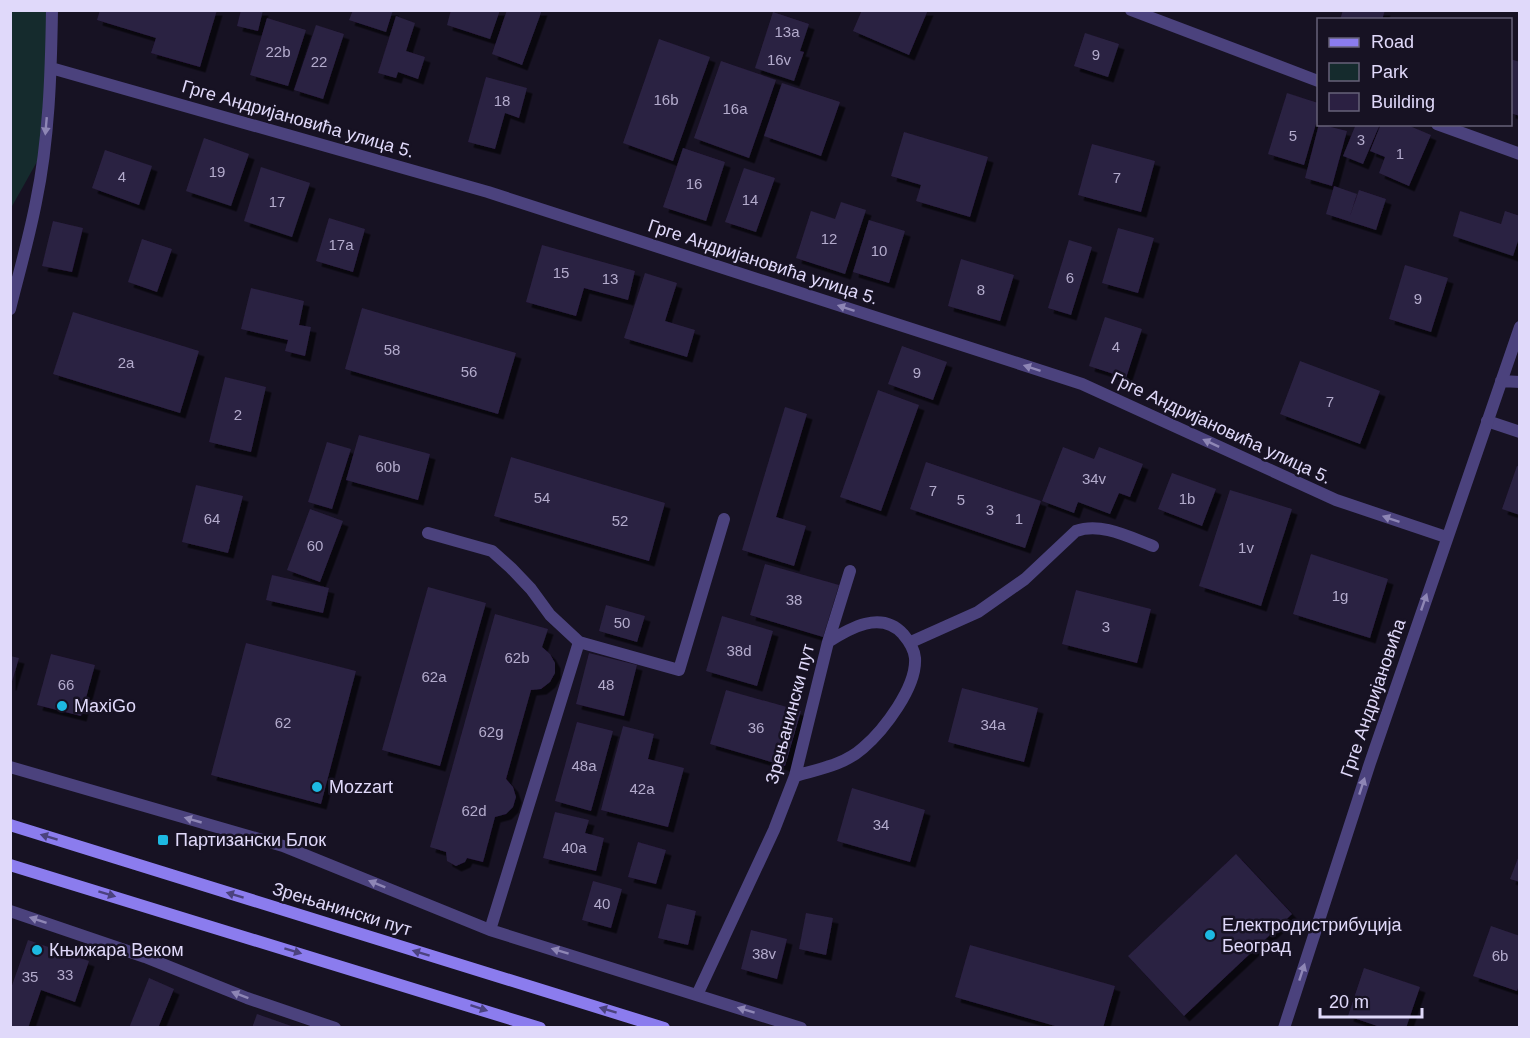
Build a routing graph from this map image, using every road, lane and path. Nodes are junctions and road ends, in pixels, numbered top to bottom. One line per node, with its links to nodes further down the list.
1 (52, 10): 3 (street)
2 (1131, 10): 4 (street)
3 (51, 68): 7 (street, one-way to 7); 15 (street, Грге Андријановића улица 5., one-way to 3)
4 (1317, 81)
5 (1443, 126): 6 (street)
6 (1520, 154)
7 (10, 309)
8 (1520, 327): 9 (street, Грге Андријановића)
9 (1501, 381): 10 (street); 11 (street, Грге Андријановића)
10 (1520, 382)
11 (1487, 422): 12 (street); 15 (street, Грге Андријановића)
12 (1520, 432)
13 (724, 519): 18 (street)
14 (428, 533): 18 (street)
15 (1446, 537): 32 (street, Грге Андријановића, one-way to 15)
16 (1153, 546): 20 (street)
17 (850, 571): 19 (street, Зрењанински пут)
18 (579, 642): 26 (street)
19 (828, 642): 20 (street); 22 (street, Зрењанински пут)
20 (911, 642): 22 (street)
21 (10, 767): 26 (street, one-way to 21)
22 (795, 776): 27 (street, Зрењанински пут)
23 (10, 825): 30 (main road, Зрењанински пут, one-way to 23)
24 (10, 865): 29 (main road, one-way to 29)
25 (10, 911): 28 (street, one-way to 25)
26 (490, 930): 27 (street, one-way to 26)
27 (697, 995): 31 (street, one-way to 27)
28 (335, 1028)
29 (540, 1028)
30 (664, 1028)
31 (801, 1028)
32 (1284, 1028)

